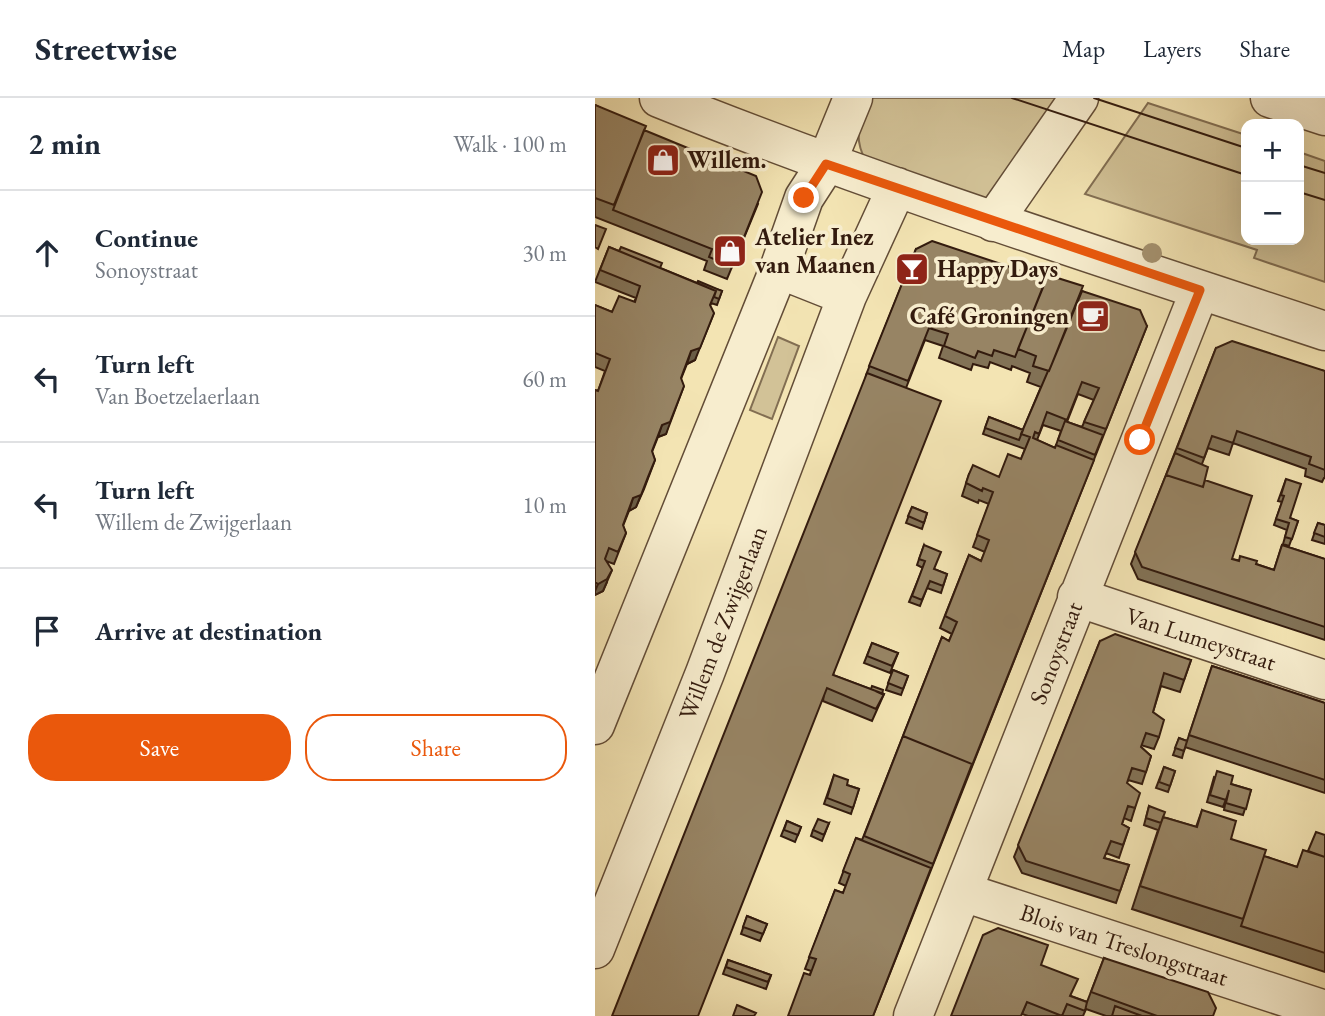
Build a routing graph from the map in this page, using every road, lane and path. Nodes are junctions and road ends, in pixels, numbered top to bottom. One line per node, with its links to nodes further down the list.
1 (659, 98): 6 (street)
2 (853, 98): 6 (street)
3 (1079, 98): 8 (street)
4 (1270, 98): 5 (street)
5 (1325, 116)
6 (826, 164): 7 (street); 9 (street)
7 (897, 187): 8 (street); 11 (street, Willem de Zwijgerlaan)
8 (993, 222): 10 (street)
9 (779, 269): 11 (street); 15 (street)
10 (1200, 290): 12 (street); 13 (street, Sonoystraat)
11 (848, 296): 17 (street, Willem de Zwijgerlaan)
12 (1325, 331)
13 (1077, 597): 14 (street, Van Lumeystraat); 16 (street, Sonoystraat)
14 (1325, 680)
15 (595, 725)
16 (963, 892): 18 (street, Blois van Treslongstraat); 20 (street, Sonoystraat)
17 (595, 949)
18 (1255, 1003): 19 (street, Blois van Treslongstraat)
19 (1325, 1010)
20 (913, 1016)

